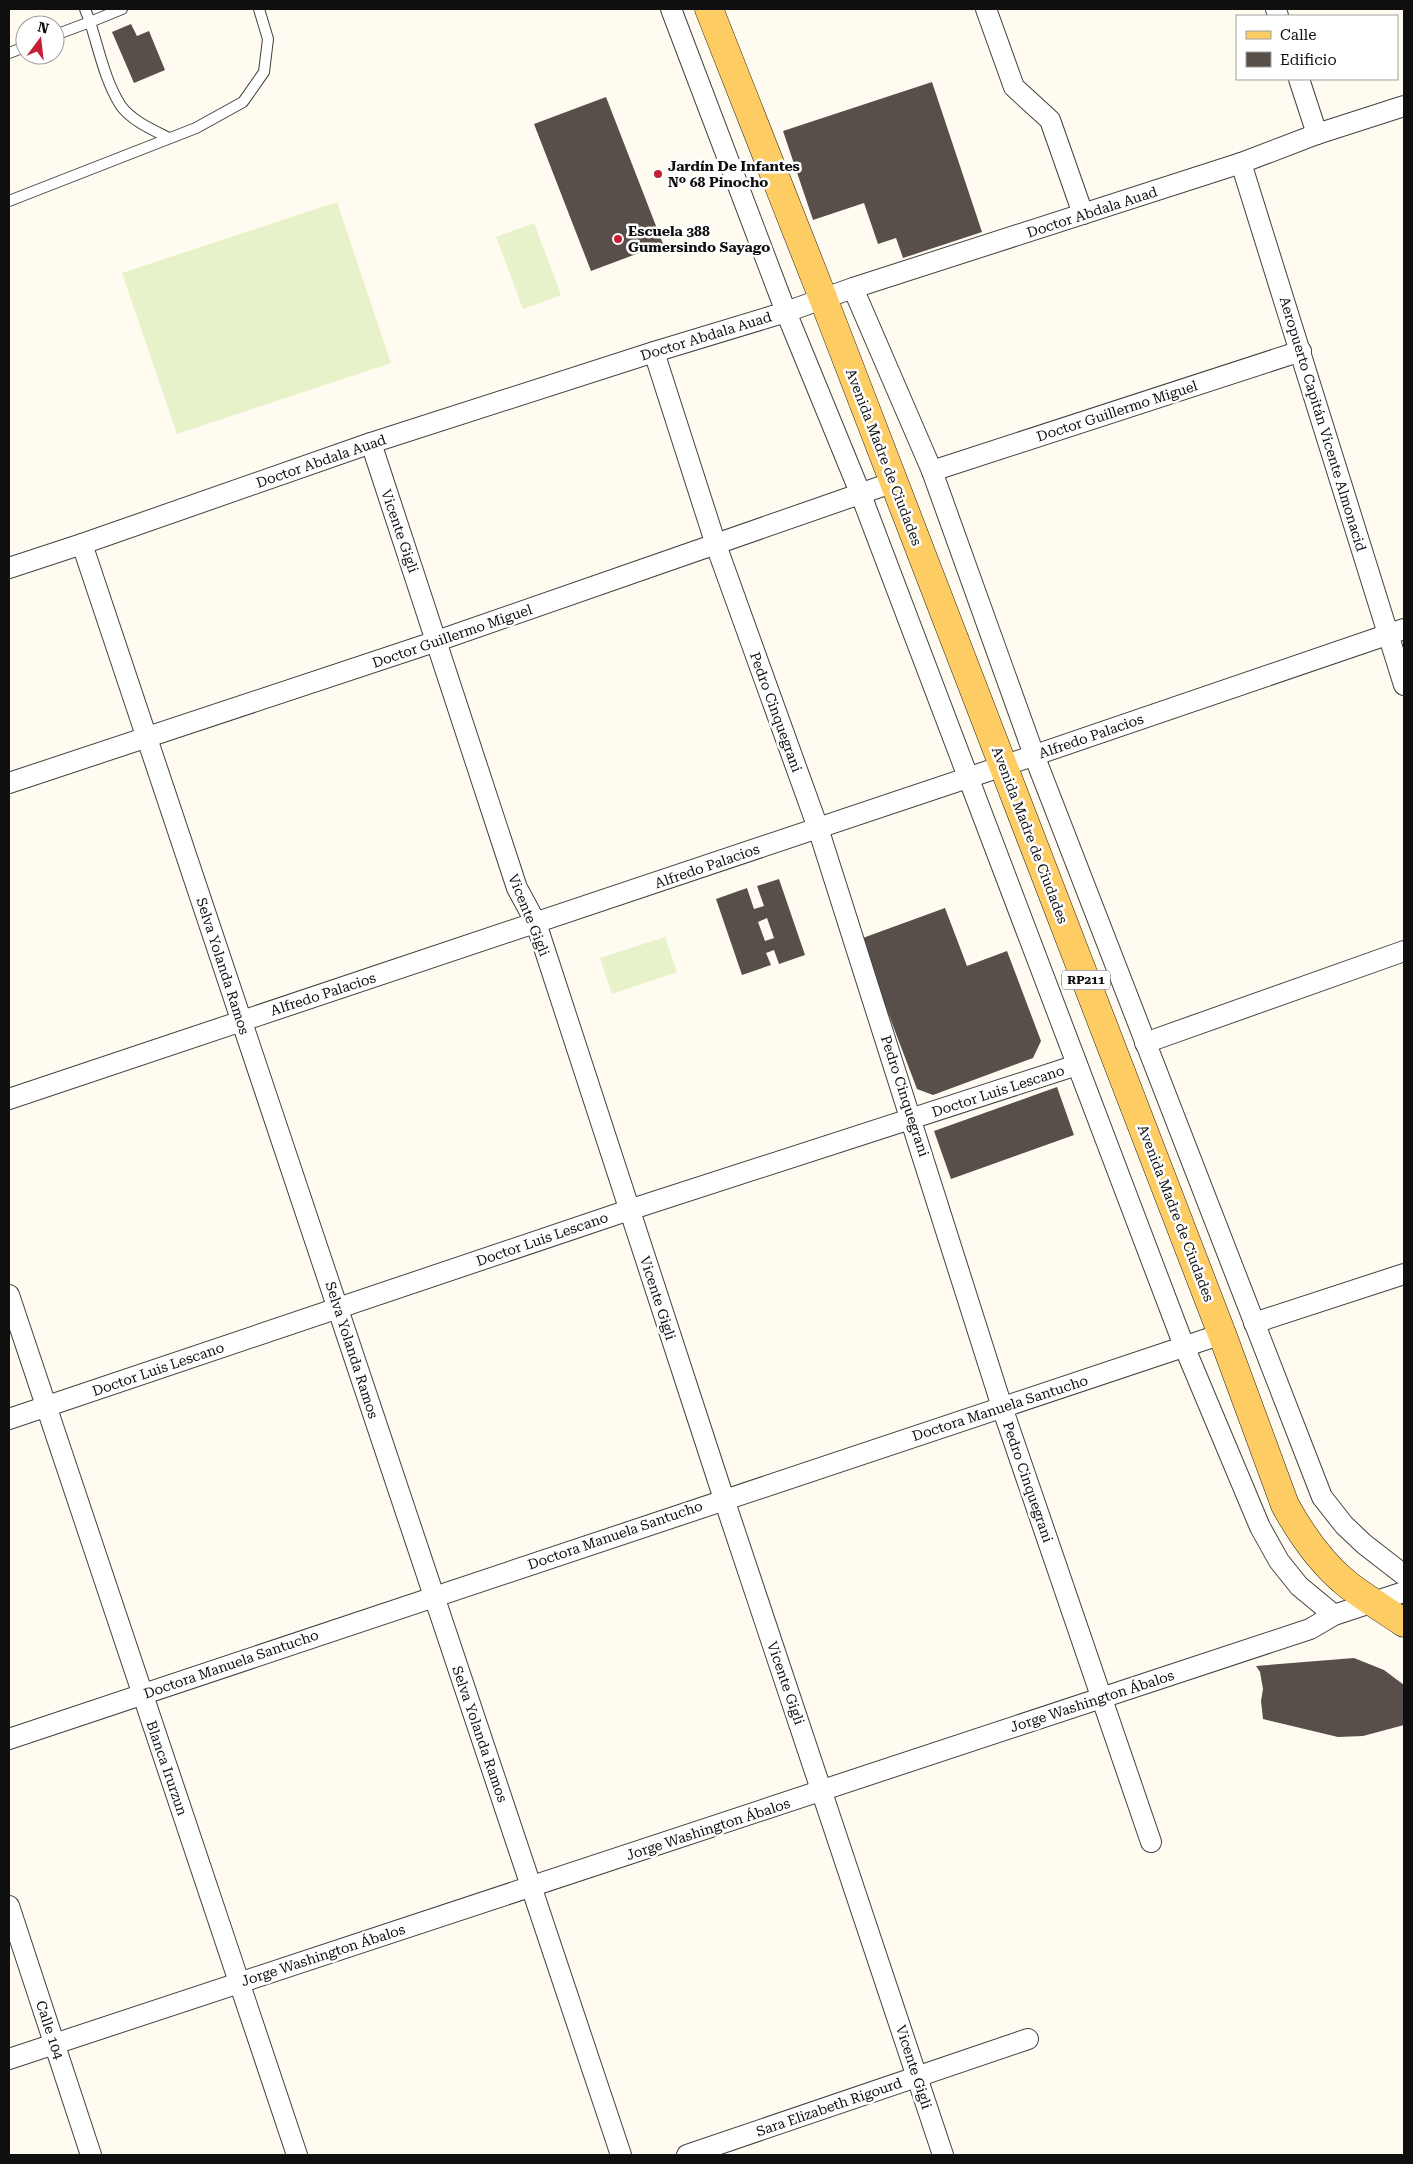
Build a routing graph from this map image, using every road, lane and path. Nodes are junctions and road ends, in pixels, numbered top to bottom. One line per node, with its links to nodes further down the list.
1 (85, 9): 7 (lane)
2 (122, 9): 7 (lane)
3 (259, 9): 12 (lane)
4 (671, 9): 18 (street)
5 (709, 9): 17 (main road, Avenida Madre de Ciudades / RP211)
6 (986, 9): 15 (street)
7 (90, 22): 8 (lane); 12 (lane)
8 (65, 32)
9 (1299, 80): 11 (street)
10 (1404, 106): 11 (street, Doctor Abdala Auad)
11 (1318, 134): 13 (street, Doctor Abdala Auad)
12 (169, 138): 14 (lane)
13 (1242, 163): 15 (street, Doctor Abdala Auad); 19 (street, Aeropuerto Capitán Vicente Almonacid)
14 (9, 201)
15 (1083, 214): 16 (street, Doctor Abdala Auad)
16 (853, 288): 17 (street, Doctor Abdala Auad); 22 (street)
17 (823, 298): 18 (street, Doctor Abdala Auad); 23 (main road, Avenida Madre de Ciudades / RP211)
18 (786, 312): 20 (street, Doctor Abdala Auad); 24 (street)
19 (1301, 351): 22 (street, Doctor Guillermo Miguel); 28 (street, Aeropuerto Capitán Vicente Almonacid)
20 (654, 352): 21 (street, Doctor Abdala Auad); 26 (street, Pedro Cinquegrani)
21 (371, 443): 25 (street, Doctor Abdala Auad); 29 (street, Vicente Gigli)
22 (932, 471): 32 (street)
23 (894, 482): 24 (street, Doctor Guillermo Miguel); 33 (main road, Avenida Madre de Ciudades / RP211)
24 (861, 495): 26 (street, Doctor Guillermo Miguel); 34 (street)
25 (82, 544): 27 (street, Doctor Abdala Auad); 31 (street, Selva Yolanda Ramos)
26 (716, 545): 29 (street, Doctor Guillermo Miguel); 36 (street, Pedro Cinquegrani)
27 (9, 568)
28 (1396, 632): 30 (street, Aeropuerto Capitán Vicente Almonacid); 32 (street, Alfredo Palacios)
29 (437, 641): 31 (street, Doctor Guillermo Miguel); 37 (street, Vicente Gigli)
30 (1404, 685)
31 (147, 737): 35 (street, Doctor Guillermo Miguel); 39 (street, Selva Yolanda Ramos)
32 (1034, 755): 33 (street, Alfredo Palacios); 40 (street)
33 (1003, 766): 34 (street, Alfredo Palacios); 49 (main road, Avenida Madre de Ciudades / RP211)
34 (969, 778): 36 (street, Alfredo Palacios); 41 (street)
35 (9, 783)
36 (818, 828): 37 (street, Alfredo Palacios); 43 (street, Pedro Cinquegrani)
37 (536, 923): 39 (street, Alfredo Palacios); 44 (street, Vicente Gigli)
38 (1404, 951): 40 (street)
39 (242, 1021): 42 (street, Alfredo Palacios); 47 (street, Selva Yolanda Ramos)
40 (1145, 1043): 48 (street)
41 (1077, 1065): 43 (street, Doctor Luis Lescano); 50 (street)
42 (9, 1099)
43 (912, 1119): 44 (street, Doctor Luis Lescano); 52 (street, Pedro Cinquegrani)
44 (629, 1210): 47 (street, Doctor Luis Lescano); 54 (street, Vicente Gigli)
45 (1404, 1274): 48 (street)
46 (9, 1295): 51 (street, Blanca Irurzun)
47 (338, 1308): 51 (street, Doctor Luis Lescano); 57 (street, Selva Yolanda Ramos)
48 (1254, 1323): 55 (street)
49 (1222, 1334): 50 (street, Doctora Manuela Santucho); 58 (main road, Avenida Madre de Ciudades / RP211)
50 (1184, 1346): 52 (street, Doctora Manuela Santucho); 59 (street)
51 (46, 1407): 53 (street, Doctor Luis Lescano); 61 (street, Blanca Irurzun)
52 (1002, 1407): 54 (street, Doctora Manuela Santucho); 62 (street, Pedro Cinquegrani)
53 (9, 1420)
54 (724, 1499): 57 (street, Doctora Manuela Santucho); 64 (street, Vicente Gigli)
55 (1404, 1575)
56 (1404, 1592): 58 (street, Jorge Washington Ábalos)
57 (434, 1596): 61 (street, Doctora Manuela Santucho); 66 (street, Selva Yolanda Ramos)
58 (1375, 1603): 59 (street, Jorge Washington Ábalos); 60 (main road, Avenida Madre de Ciudades / RP211)
59 (1334, 1615): 62 (street, Jorge Washington Ábalos)
60 (1404, 1623)
61 (142, 1694): 63 (street, Doctora Manuela Santucho); 68 (street, Blanca Irurzun)
62 (1102, 1698): 64 (street, Jorge Washington Ábalos); 65 (street, Pedro Cinquegrani)
63 (9, 1739)
64 (823, 1791): 66 (street, Jorge Washington Ábalos); 72 (street, Vicente Gigli)
65 (1151, 1842)
66 (531, 1886): 68 (street, Jorge Washington Ábalos); 75 (street, Selva Yolanda Ramos)
67 (9, 1906): 70 (street, Calle 104)
68 (239, 1983): 70 (street, Jorge Washington Ábalos); 74 (street, Blanca Irurzun)
69 (1028, 2038): 72 (street, Sara Elizabeth Rigourd)
70 (54, 2044): 71 (street, Jorge Washington Ábalos); 73 (street, Calle 104)
71 (9, 2059)
72 (917, 2076): 76 (street, Sara Elizabeth Rigourd); 77 (street, Vicente Gigli)
73 (91, 2155)
74 (297, 2155)
75 (621, 2155)
76 (687, 2155)
77 (943, 2155)

